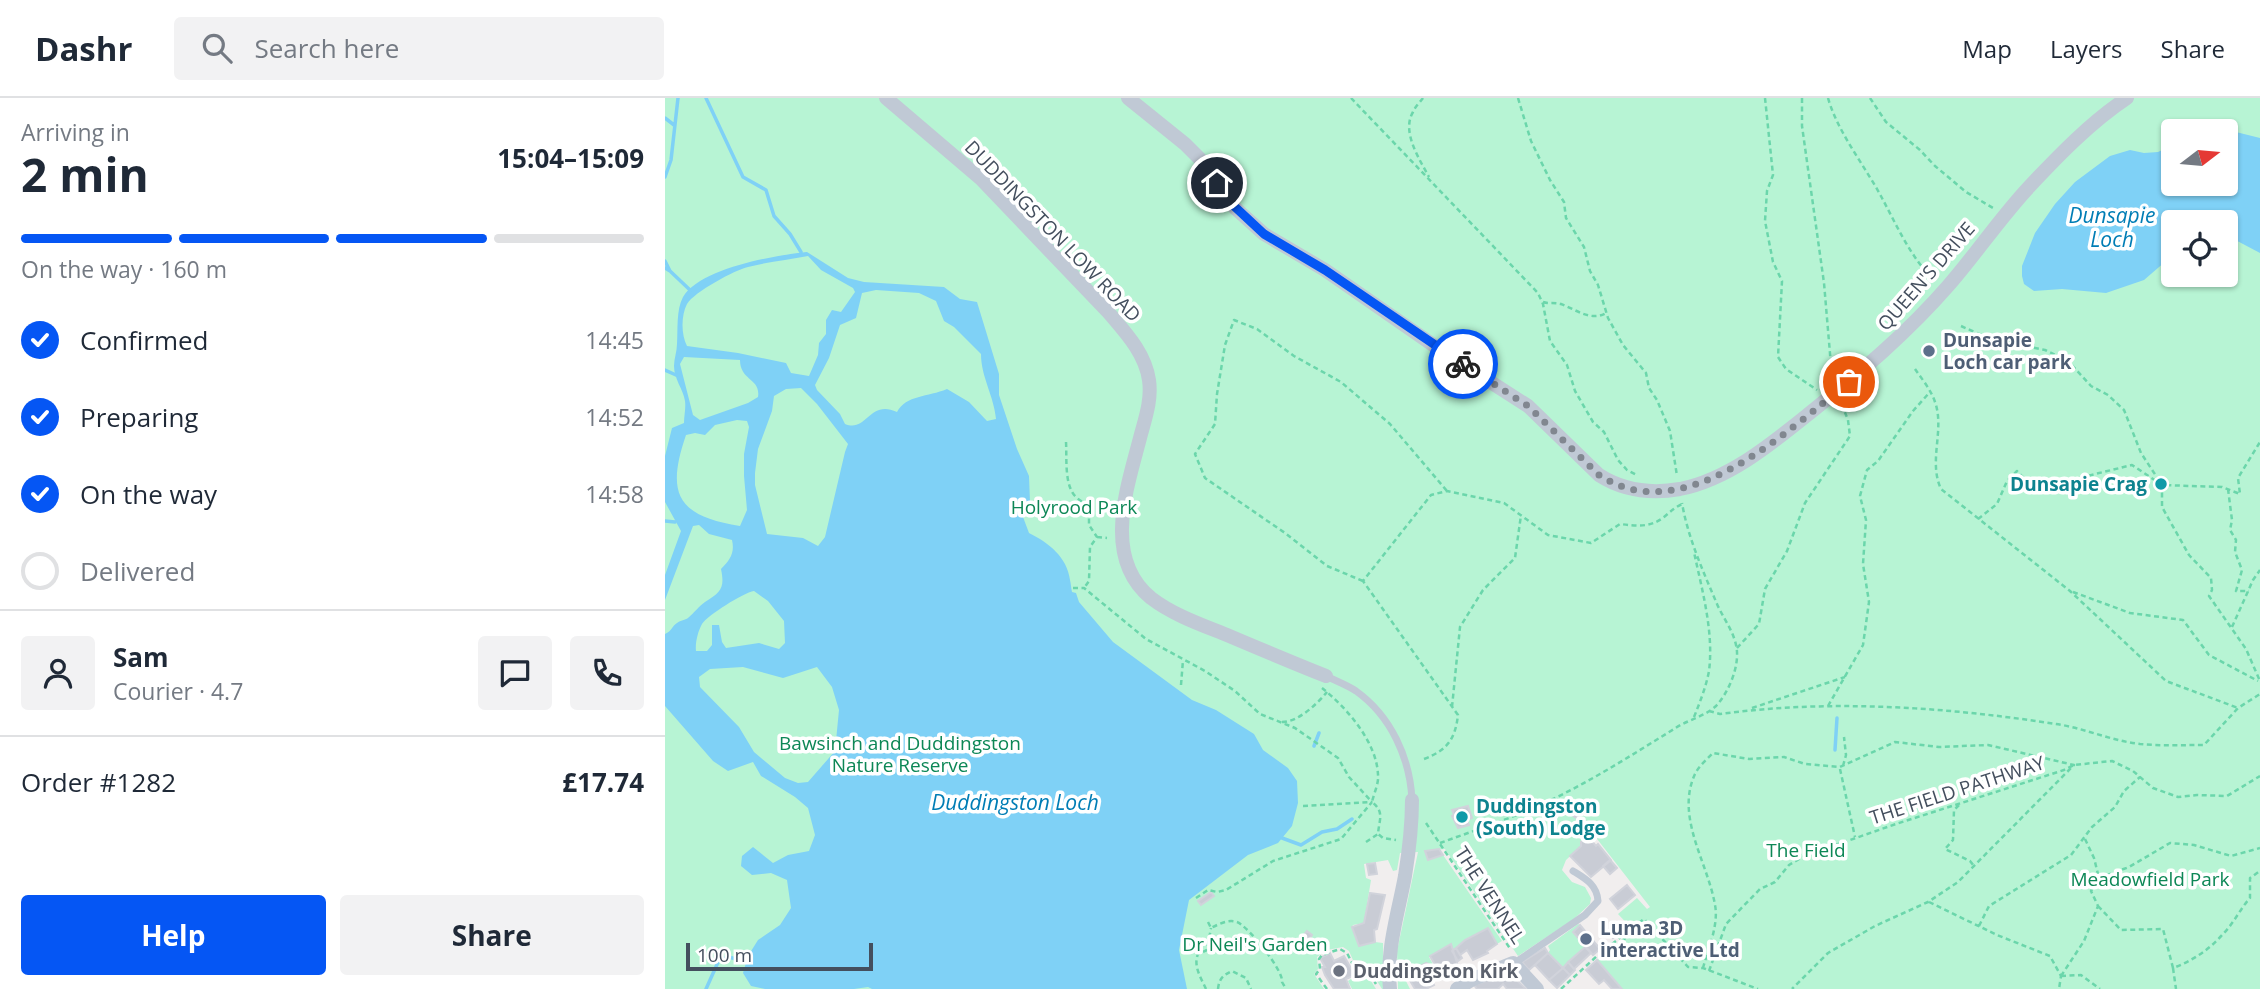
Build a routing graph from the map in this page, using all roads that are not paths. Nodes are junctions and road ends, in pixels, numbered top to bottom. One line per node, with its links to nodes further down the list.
1 (886, 98): 4 (street, DUDDINGSTON LOW ROAD)
2 (1128, 98): 3 (street, QUEEN'S DRIVE)
3 (2127, 98)
4 (1326, 676): 5 (lane, DUDDINGSTON LOW ROAD)
5 (1412, 800): 8 (street)
6 (1573, 871): 7 (lane)
7 (1515, 965): 9 (street); 10 (street)
8 (1390, 989)
9 (1457, 989)
10 (1537, 989)

